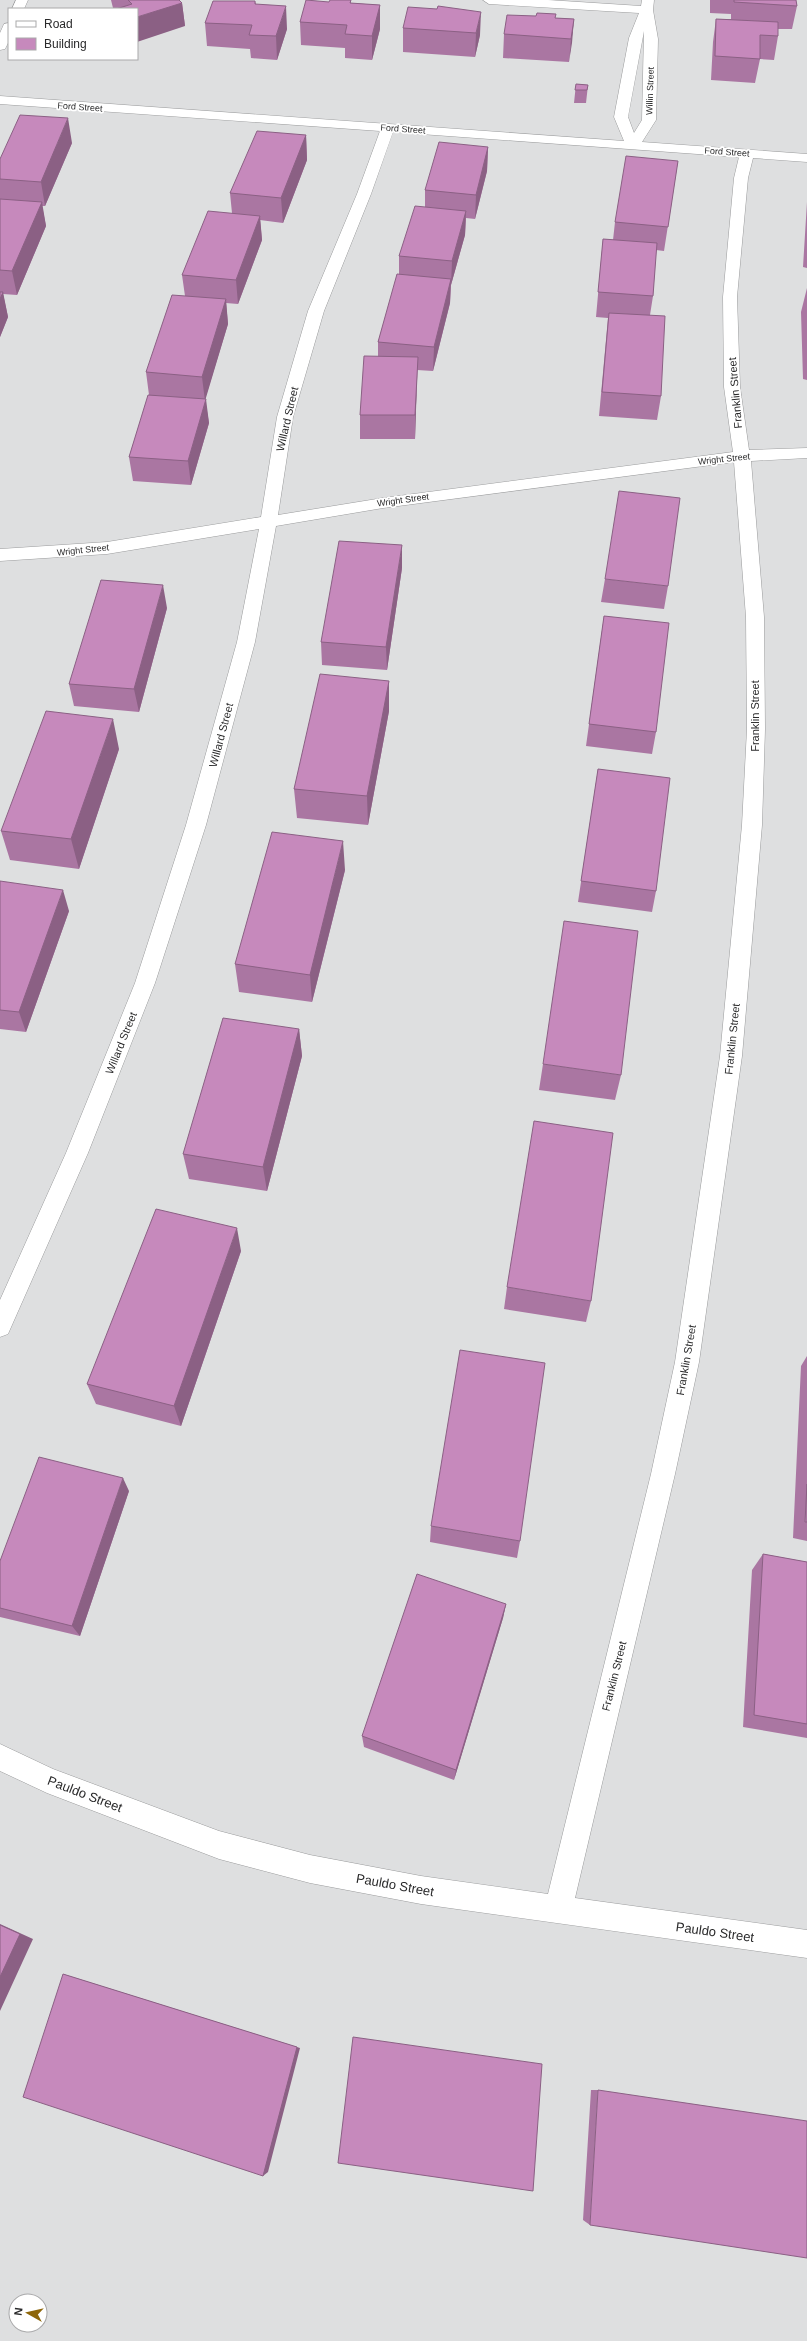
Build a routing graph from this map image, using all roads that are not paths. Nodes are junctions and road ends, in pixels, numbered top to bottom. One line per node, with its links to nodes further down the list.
1 (489, 0): 2 (street)
2 (647, 5): 7 (street, Willin Street); 7 (street, Willin Street)
3 (8, 29): 4 (street)
4 (0, 46)
5 (0, 100): 6 (street, Ford Street)
6 (388, 128): 7 (street, Ford Street); 12 (street, Willard Street)
7 (633, 146): 8 (street, Ford Street)
8 (747, 154): 9 (street, Ford Street); 11 (street, Franklin Street)
9 (807, 158)
10 (807, 453): 11 (street, Wright Street)
11 (742, 456): 12 (street, Wright Street); 16 (street, Franklin Street)
12 (269, 521): 13 (street, Wright Street); 14 (street, Willard Street)
13 (0, 555)
14 (0, 1326)
15 (0, 1757): 16 (street, Pauldo Street)
16 (558, 1910): 17 (street, Pauldo Street)
17 (807, 1944)

